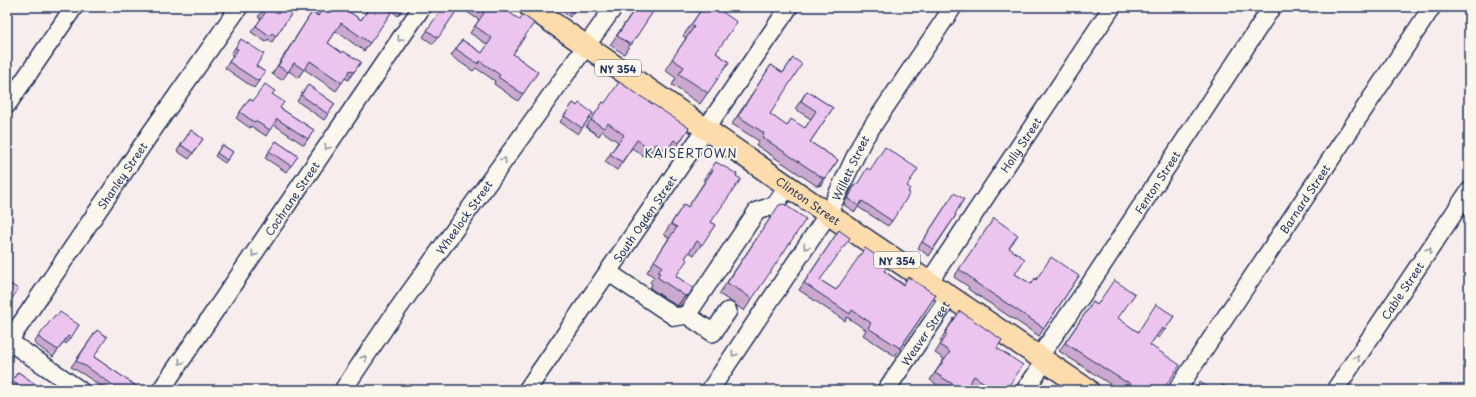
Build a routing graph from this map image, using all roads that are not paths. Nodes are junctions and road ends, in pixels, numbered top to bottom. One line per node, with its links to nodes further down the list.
1 (74, 7): 12 (street)
2 (239, 7): 22 (street, Shanley Street)
3 (422, 7): 25 (street, Cochrane Street, one-way to 25)
4 (614, 7): 11 (street, Wheelock Street)
5 (789, 7): 13 (street, South Ogden Street)
6 (952, 7): 16 (street, Willett Street)
7 (1112, 7): 18 (street, Holly Street)
8 (1272, 7): 23 (street, Fenton Street)
9 (1432, 7): 32 (street, Barnard Street)
10 (533, 8): 11 (main road, Clinton Street / NY 354)
11 (586, 46): 13 (main road, Clinton Street / NY 354); 26 (street, Wheelock Street, one-way to 11)
12 (7, 105)
13 (706, 129): 14 (main road, Clinton Street / NY 354); 17 (street, South Ogden Street)
14 (788, 186): 16 (main road, Clinton Street / NY 354); 21 (street)
15 (1469, 191): 33 (street, Cable Street, one-way to 15)
16 (828, 214): 18 (main road, Clinton Street / NY 354); 28 (street, Willett Street, one-way to 28)
17 (608, 272): 21 (street); 27 (street, South Ogden Street)
18 (929, 282): 19 (main road, Clinton Street / NY 354)
19 (950, 296): 23 (main road, Clinton Street / NY 354); 29 (street, Weaver Street)
20 (728, 311): 21 (street)
21 (687, 315)
22 (8, 342): 24 (street)
23 (1042, 359): 30 (street, Fenton Street); 31 (main road, Clinton Street / NY 354)
24 (80, 390)
25 (161, 390)
26 (343, 390)
27 (527, 390)
28 (710, 390)
29 (886, 390)
30 (1025, 390)
31 (1088, 390)
32 (1177, 390)
33 (1335, 390)

